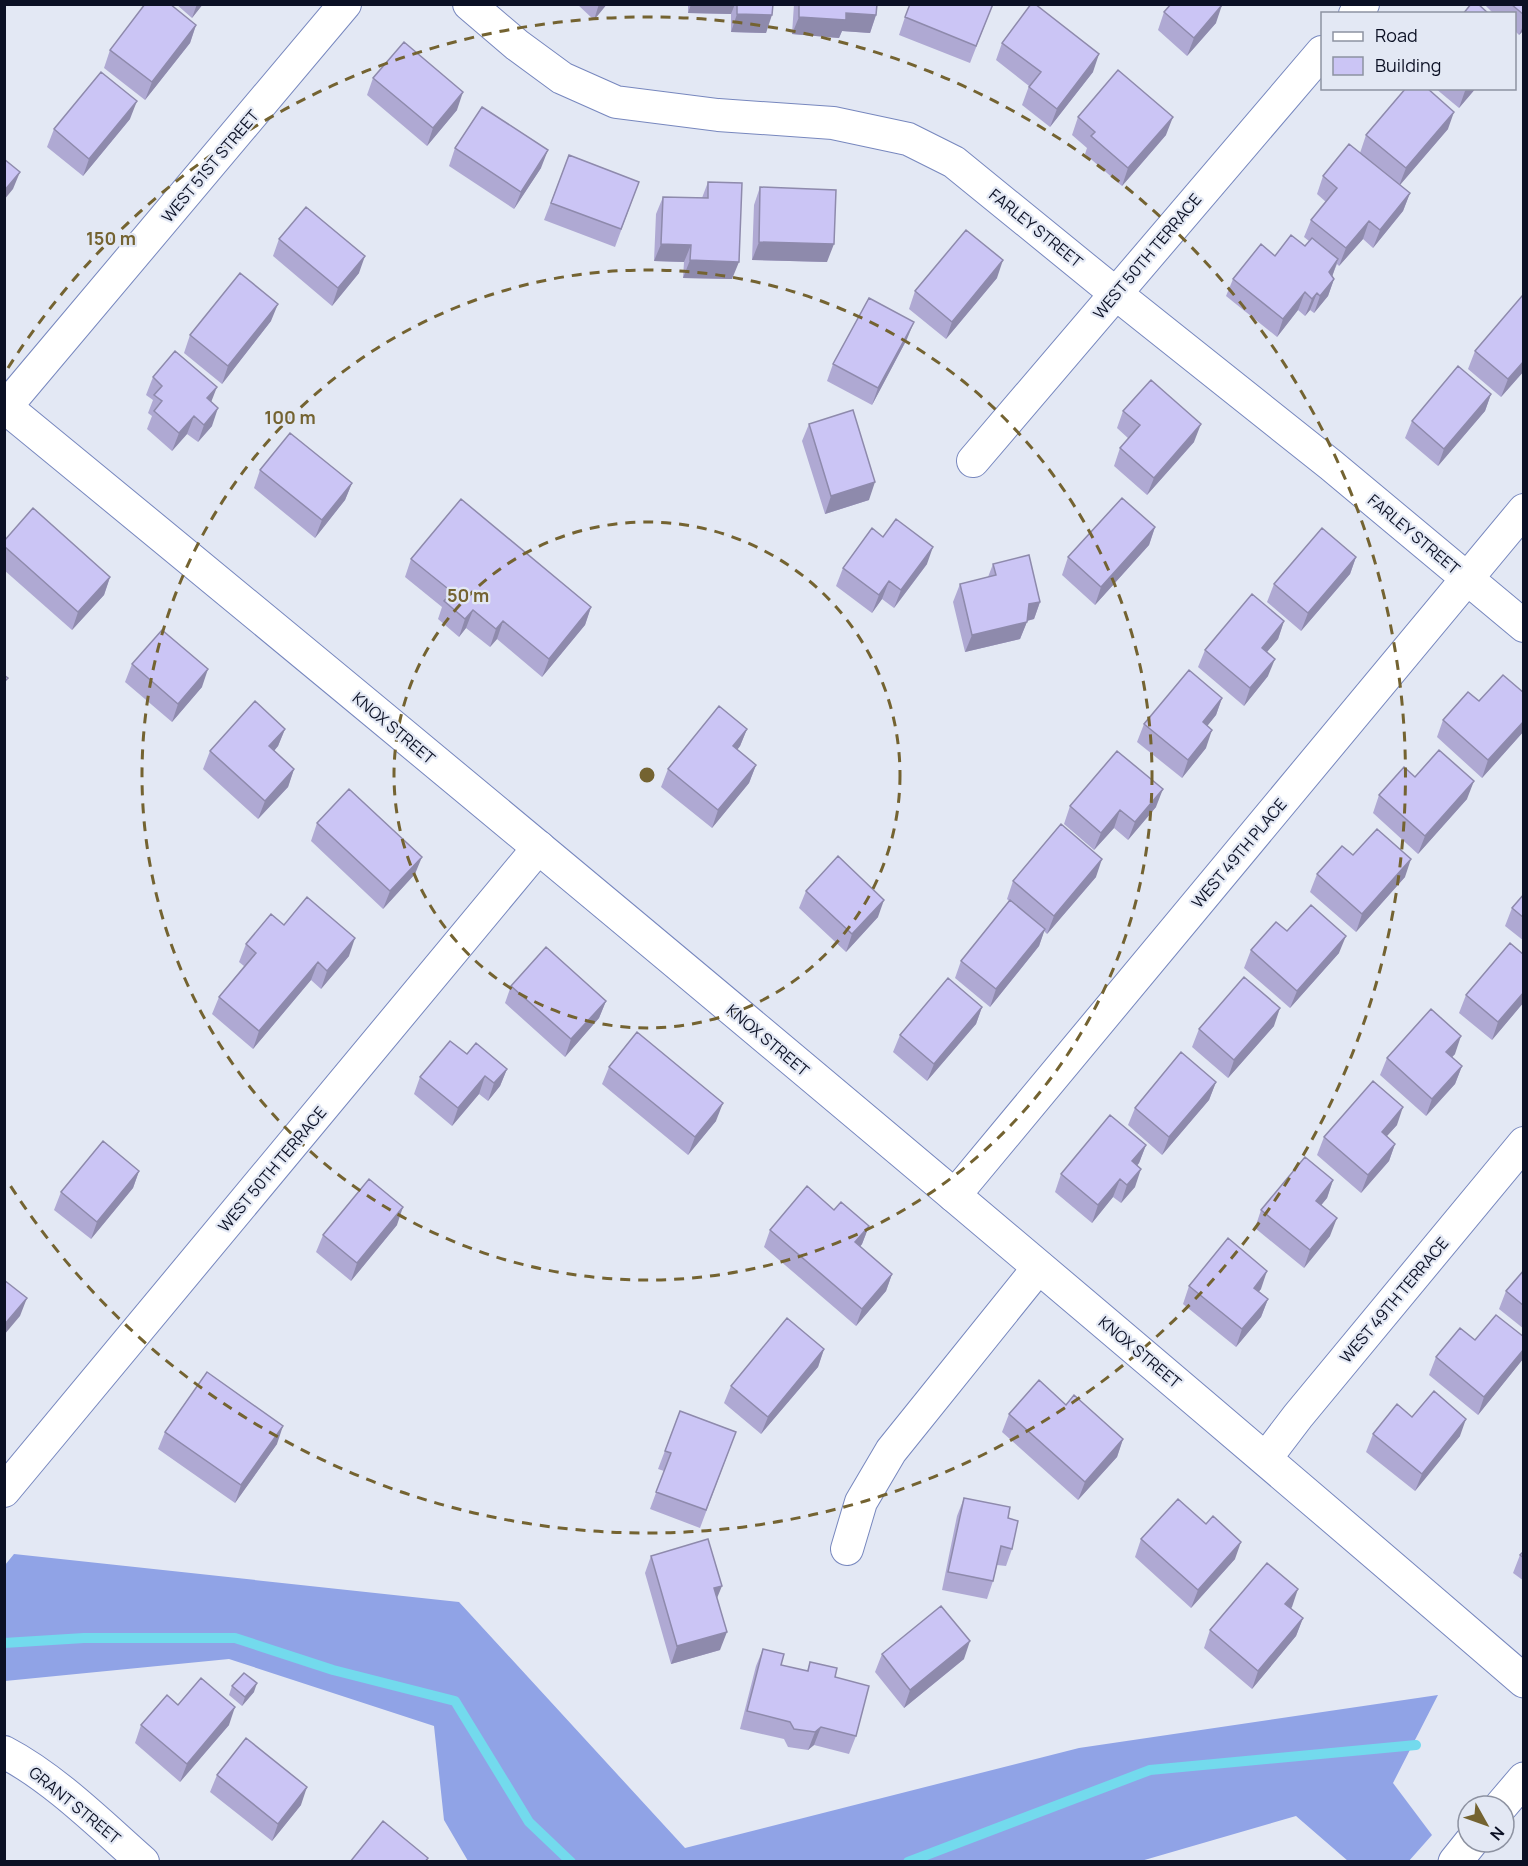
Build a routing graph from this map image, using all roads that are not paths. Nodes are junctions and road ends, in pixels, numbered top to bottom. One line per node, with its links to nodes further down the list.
1 (345, 4): 5 (street, WEST 51ST STREET)
2 (469, 4): 4 (street, FARLEY STREET)
3 (1321, 54): 4 (street, WEST 50TH TERRACE)
4 (1115, 293): 6 (street, WEST 50TH TERRACE); 8 (street, FARLEY STREET)
5 (5, 408): 10 (street, KNOX STREET)
6 (973, 461)
7 (1524, 510): 8 (street, WEST 49TH PLACE)
8 (1467, 578): 9 (street, FARLEY STREET); 12 (street, WEST 49TH PLACE)
9 (1524, 626)
10 (539, 848): 12 (street, KNOX STREET); 15 (street, WEST 50TH TERRACE)
11 (1524, 1143): 14 (street, WEST 49TH TERRACE)
12 (954, 1196): 13 (street, KNOX STREET)
13 (1039, 1267): 14 (street, KNOX STREET); 16 (street)
14 (1266, 1458): 17 (street, KNOX STREET)
15 (4, 1491)
16 (847, 1549)
17 (1524, 1681)
18 (4, 1752): 21 (street, GRANT STREET)
19 (1524, 1779): 20 (street)
20 (1511, 1794)
21 (143, 1862)

